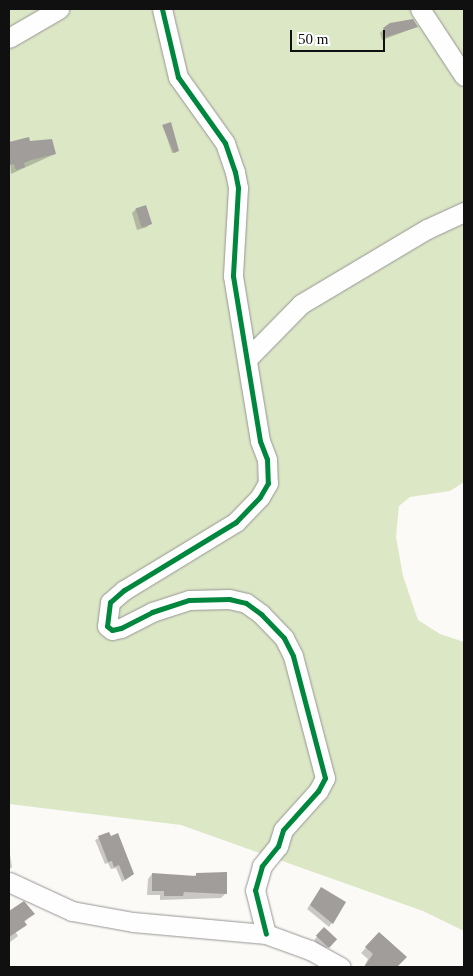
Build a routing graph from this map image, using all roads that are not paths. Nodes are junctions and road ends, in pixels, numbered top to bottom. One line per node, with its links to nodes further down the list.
1 (59, 9): 4 (street)
2 (162, 9): 7 (street)
3 (420, 9): 5 (street)
4 (9, 38)
5 (464, 76)
6 (464, 212): 7 (street)
7 (248, 358): 9 (street)
8 (9, 882): 9 (street)
9 (266, 934): 10 (street)
10 (341, 967)

